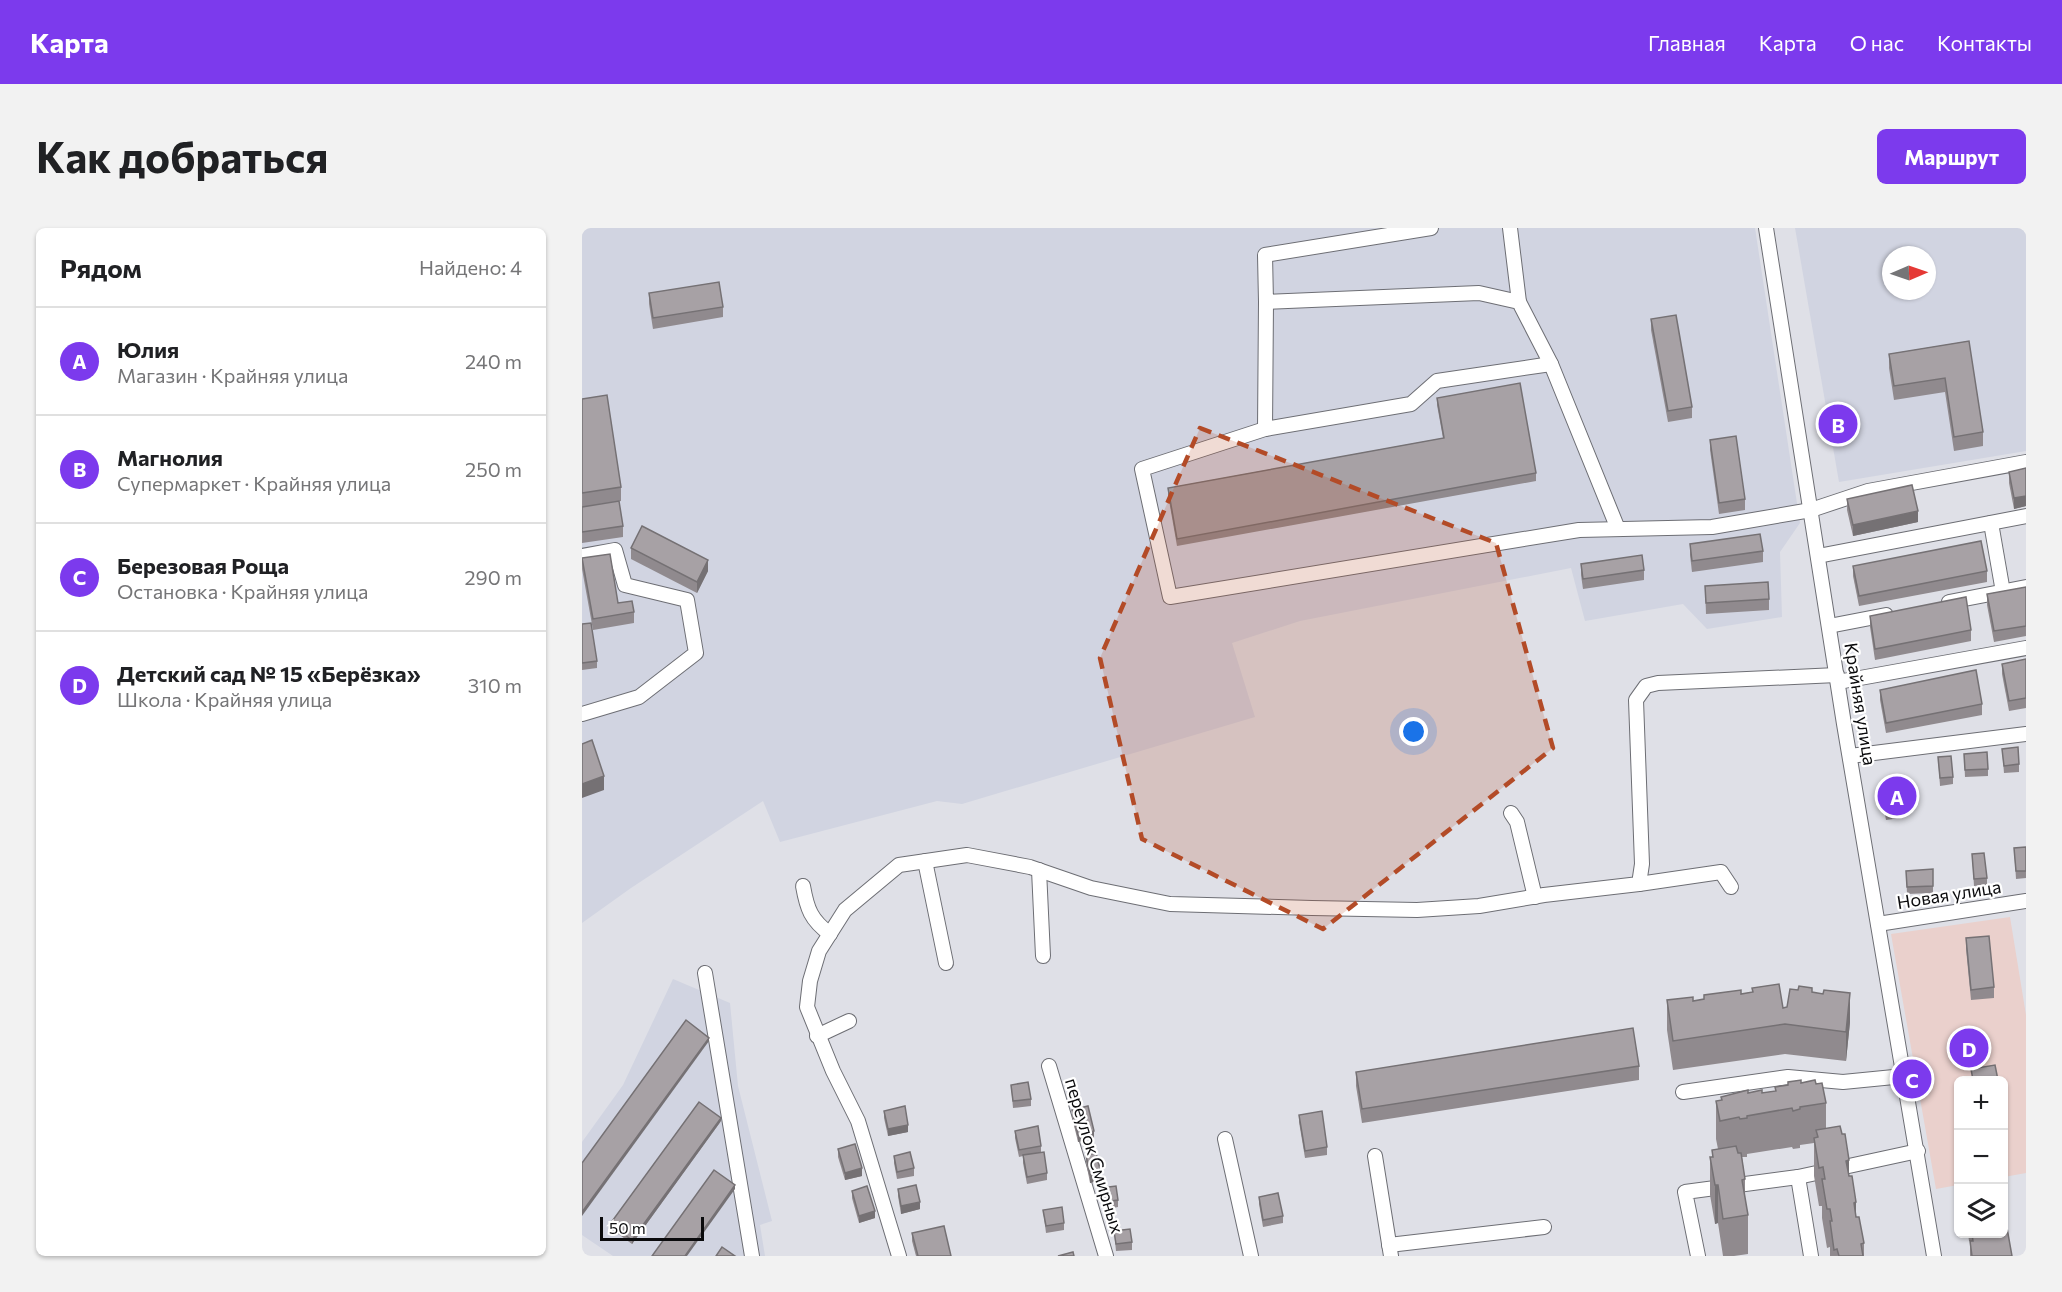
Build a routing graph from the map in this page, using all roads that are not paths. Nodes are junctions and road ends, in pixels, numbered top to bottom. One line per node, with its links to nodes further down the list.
1 (1431, 228): 4 (street)
2 (1510, 228): 5 (street)
3 (1766, 228): 9 (street, Крайняя улица)
4 (1266, 302): 5 (street); 7 (street)
5 (1519, 302): 6 (street)
6 (1551, 364): 7 (street); 12 (street)
7 (1265, 429): 12 (street)
8 (2026, 462): 9 (street)
9 (1811, 510): 12 (street); 14 (street, Крайняя улица)
10 (2026, 516): 11 (street)
11 (1991, 523): 14 (street); 16 (street)
12 (1618, 529)
13 (582, 556): 22 (street)
14 (1818, 556): 19 (street, Крайняя улица)
15 (2026, 587): 16 (street)
16 (2003, 592): 17 (street)
17 (1933, 605)
18 (1899, 612): 19 (street)
19 (1829, 626): 21 (street, Крайняя улица)
20 (2026, 648): 21 (street)
21 (1837, 678): 24 (street, Крайняя улица); 28 (street)
22 (582, 714)
23 (2026, 734): 24 (street)
24 (1850, 756): 33 (street, Крайняя улица)
25 (1511, 813): 31 (street)
26 (925, 861): 27 (street); 34 (street); 36 (street)
27 (1039, 870): 31 (street); 35 (street)
28 (1639, 884): 30 (street); 31 (street)
29 (803, 886): 34 (street)
30 (1731, 887)
31 (1535, 897)
32 (2026, 901): 33 (street, Новая улица)
33 (1878, 924): 41 (street, Крайняя улица)
34 (830, 934): 39 (street)
35 (1043, 956)
36 (946, 963)
37 (705, 973): 49 (street)
38 (849, 1021): 39 (street)
39 (817, 1036): 50 (street)
40 (1049, 1066): 51 (street, переулок Смирных)
41 (1904, 1076): 42 (street); 44 (street, Крайняя улица)
42 (1683, 1092)
43 (1225, 1139): 52 (street)
44 (1917, 1151): 46 (street); 55 (street, Крайняя улица)
45 (1375, 1156): 48 (street)
46 (1798, 1177): 53 (street); 54 (street)
47 (1544, 1227): 48 (street)
48 (1390, 1251)
49 (752, 1256)
50 (899, 1256)
51 (1106, 1256)
52 (1251, 1256)
53 (1698, 1256)
54 (1811, 1256)
55 (1934, 1256)

